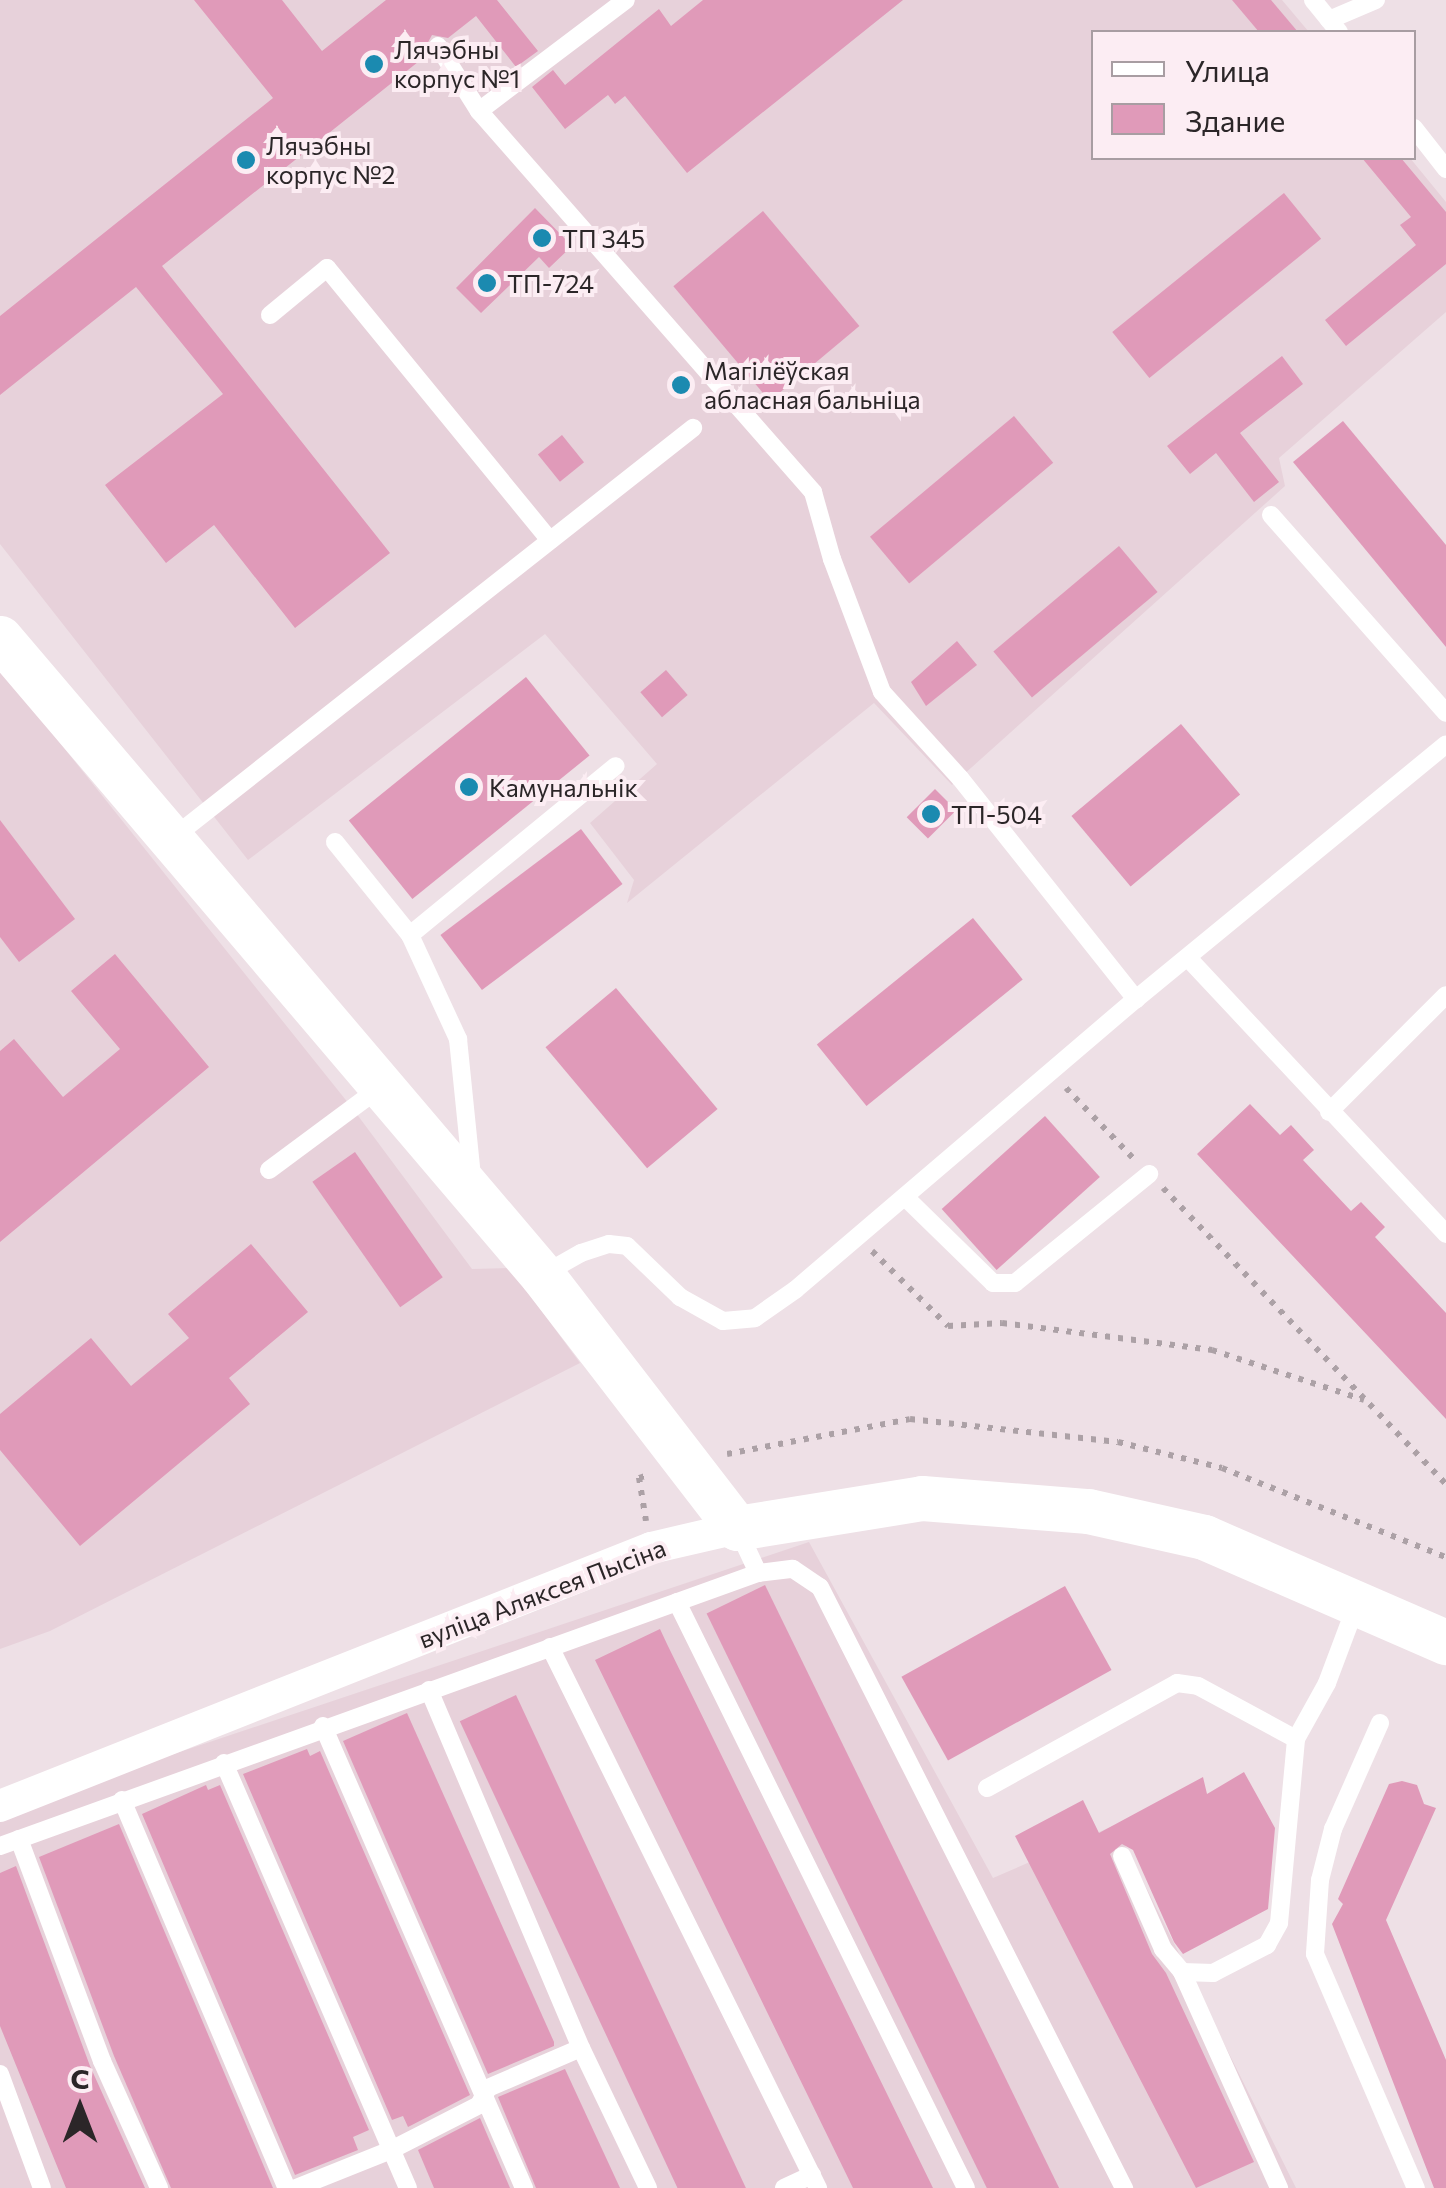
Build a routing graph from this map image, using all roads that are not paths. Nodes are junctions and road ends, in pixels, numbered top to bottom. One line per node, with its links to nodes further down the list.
1 (626, 0): 6 (lane)
2 (1312, 0): 4 (lane)
3 (1376, 0): 4 (lane)
4 (1334, 26)
5 (438, 46): 6 (lane)
6 (479, 111): 22 (lane)
7 (1416, 131): 8 (lane)
8 (1446, 169)
9 (270, 315): 12 (lane)
10 (693, 428): 12 (lane)
11 (1271, 515): 14 (lane)
12 (550, 540): 17 (lane)
13 (0, 638): 17 (main road)
14 (1446, 713)
15 (1446, 744): 20 (lane)
16 (616, 766): 19 (lane)
17 (170, 840): 23 (main road)
18 (334, 842): 19 (lane)
19 (410, 935): 28 (lane)
20 (1188, 958): 22 (lane); 24 (lane)
21 (1446, 996): 24 (lane)
22 (1136, 999): 27 (lane)
23 (382, 1085): 25 (lane); 28 (main road)
24 (1328, 1112): 29 (lane)
25 (269, 1170)
26 (1149, 1174): 27 (lane)
27 (905, 1197): 30 (lane)
28 (475, 1200): 30 (main road)
29 (1446, 1234)
30 (542, 1275): 31 (main road)
31 (737, 1528): 32 (lane); 34 (main road, вуліца Аляксея Пысіна); 44 (street, вуліца Аляксея Пысіна)
32 (758, 1573): 33 (lane); 63 (lane)
33 (676, 1602): 36 (lane); 62 (lane)
34 (1356, 1606): 35 (main road, вуліца Аляксея Пысіна); 40 (lane)
35 (1446, 1642)
36 (550, 1647): 37 (lane); 53 (lane)
37 (429, 1690): 39 (lane); 49 (lane)
38 (1380, 1723): 65 (lane)
39 (323, 1726): 41 (lane); 51 (lane)
40 (1296, 1739): 42 (lane); 48 (lane)
41 (224, 1762): 43 (lane); 52 (lane)
42 (986, 1788)
43 (122, 1800): 45 (lane); 56 (lane)
44 (0, 1806)
45 (19, 1839): 46 (lane); 55 (lane)
46 (0, 1846)
47 (1122, 1856): 48 (lane)
48 (1182, 1972): 64 (lane)
49 (581, 2048): 51 (lane); 60 (lane)
50 (0, 2074): 54 (lane)
51 (484, 2098): 52 (lane); 59 (lane)
52 (392, 2150): 57 (lane); 58 (lane)
53 (815, 2182): 61 (lane)
54 (42, 2188)
55 (159, 2188)
56 (288, 2188)
57 (296, 2188)
58 (408, 2188)
59 (524, 2188)
60 (648, 2188)
61 (784, 2188)
62 (966, 2188)
63 (1124, 2188)
64 (1278, 2188)
65 (1416, 2188)

